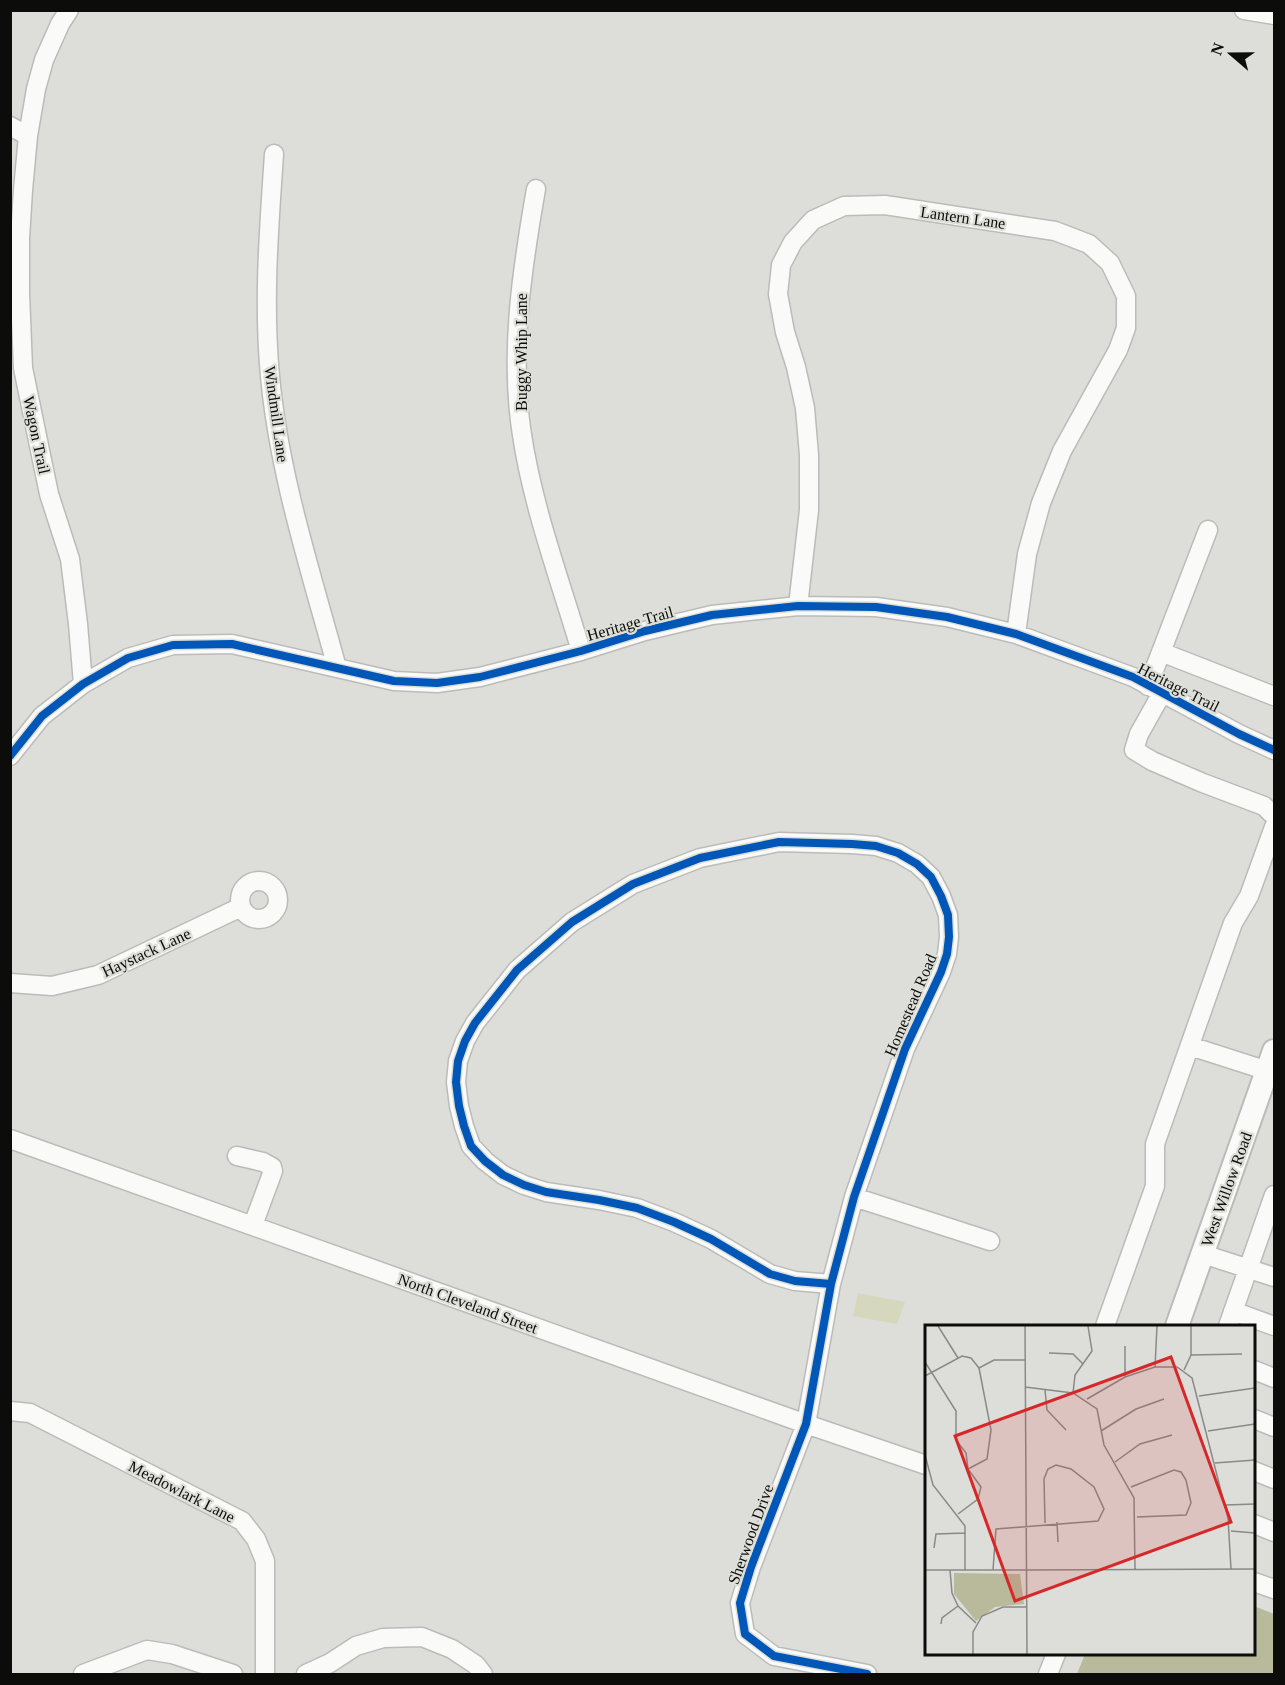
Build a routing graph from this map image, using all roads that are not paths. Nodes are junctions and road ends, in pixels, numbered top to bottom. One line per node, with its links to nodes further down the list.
1 (69, 10): 5 (street, Wagon Trail)
2 (1244, 10): 3 (street)
3 (1275, 15)
4 (10, 126): 5 (street)
5 (28, 136): 8 (street, Wagon Trail)
6 (274, 154): 14 (street, Windmill Lane)
7 (536, 189): 12 (street, Buggy Whip Lane)
8 (17, 366): 15 (street, Wagon Trail)
9 (1208, 530): 13 (street)
10 (798, 606): 11 (street, Heritage Trail); 11 (street, Lantern Lane); 12 (street, Heritage Trail)
11 (1016, 634): 16 (street, Heritage Trail)
12 (582, 651): 14 (street, Heritage Trail)
13 (1161, 652): 16 (street); 17 (street)
14 (337, 668): 15 (street, Heritage Trail)
15 (83, 684): 19 (street, Heritage Trail)
16 (1155, 690): 18 (street, Heritage Trail); 20 (street)
17 (1275, 696)
18 (1274, 748)
19 (10, 756)
20 (1275, 816)
21 (1275, 827): 24 (street)
22 (241, 907): 23 (street, Haystack Lane)
23 (10, 983)
24 (1190, 1046): 25 (street); 38 (street)
25 (1271, 1061): 33 (main road, West Willow Road)
26 (10, 1139): 30 (street, North Cleveland Street)
27 (237, 1156): 30 (street)
28 (1275, 1195): 31 (street)
29 (854, 1197): 32 (street); 36 (street, Homestead Road); 36 (street, Homestead Road)
30 (253, 1226): 45 (street, North Cleveland Street)
31 (1269, 1226): 34 (street)
32 (990, 1241)
33 (1203, 1254): 34 (street); 39 (main road, West Willow Road)
34 (1248, 1268): 35 (street); 37 (street)
35 (1275, 1277)
36 (831, 1284): 45 (street, Homestead Road)
37 (1231, 1319): 40 (street)
38 (1105, 1325)
39 (1177, 1325)
40 (1275, 1326)
41 (1255, 1370): 42 (street)
42 (1275, 1378)
43 (10, 1411): 57 (street, Meadowlark Lane)
44 (1255, 1419): 46 (street)
45 (806, 1424): 47 (street, North Cleveland Street); 60 (street, Sherwood Drive)
46 (1275, 1427)
47 (925, 1464)
48 (1255, 1471): 49 (street)
49 (1275, 1479)
50 (1255, 1524): 51 (street)
51 (1275, 1532)
52 (1255, 1582): 53 (street)
53 (1275, 1589)
54 (1055, 1655): 61 (street)
55 (83, 1674): 56 (street)
56 (233, 1674)
57 (265, 1674)
58 (306, 1674): 59 (street)
59 (483, 1674)
60 (867, 1674)
61 (1048, 1674)

